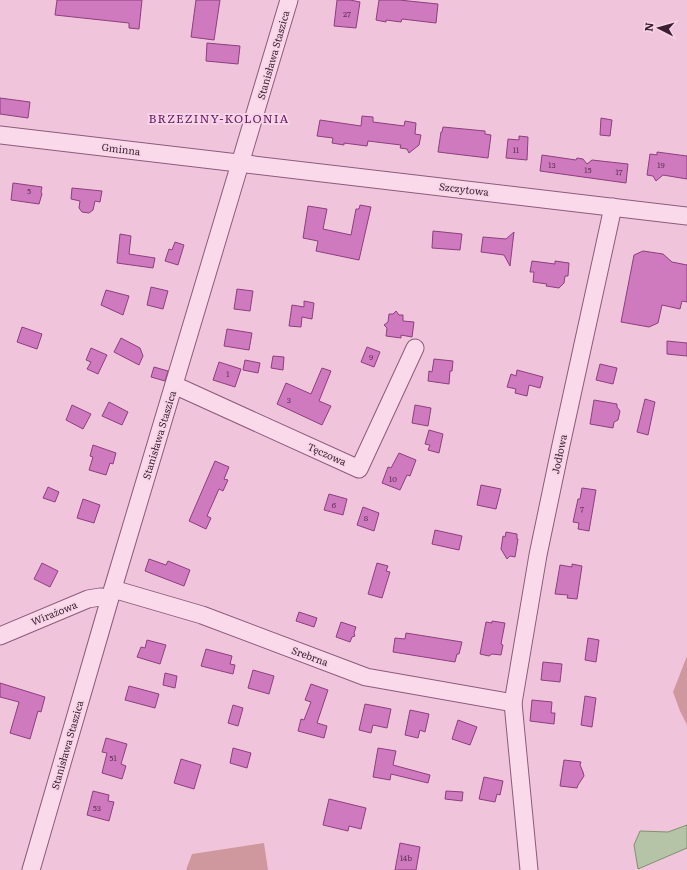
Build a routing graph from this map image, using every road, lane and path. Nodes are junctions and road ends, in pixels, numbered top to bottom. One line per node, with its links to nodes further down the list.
1 (289, 0): 3 (street, Stanisława Staszica)
2 (0, 135): 3 (street, Gminna)
3 (241, 163): 4 (street, Szczytowa); 7 (street, Stanisława Staszica)
4 (613, 207): 5 (street, Szczytowa); 10 (street, Jodłowa)
5 (687, 216)
6 (415, 348): 7 (street, Tęczowa)
7 (174, 385): 8 (street, Stanisława Staszica)
8 (111, 593): 9 (street, Wirażowa); 10 (street, Srebrna); 11 (street, Stanisława Staszica)
9 (0, 636)
10 (513, 703): 12 (street, Jodłowa)
11 (31, 870)
12 (529, 870)

